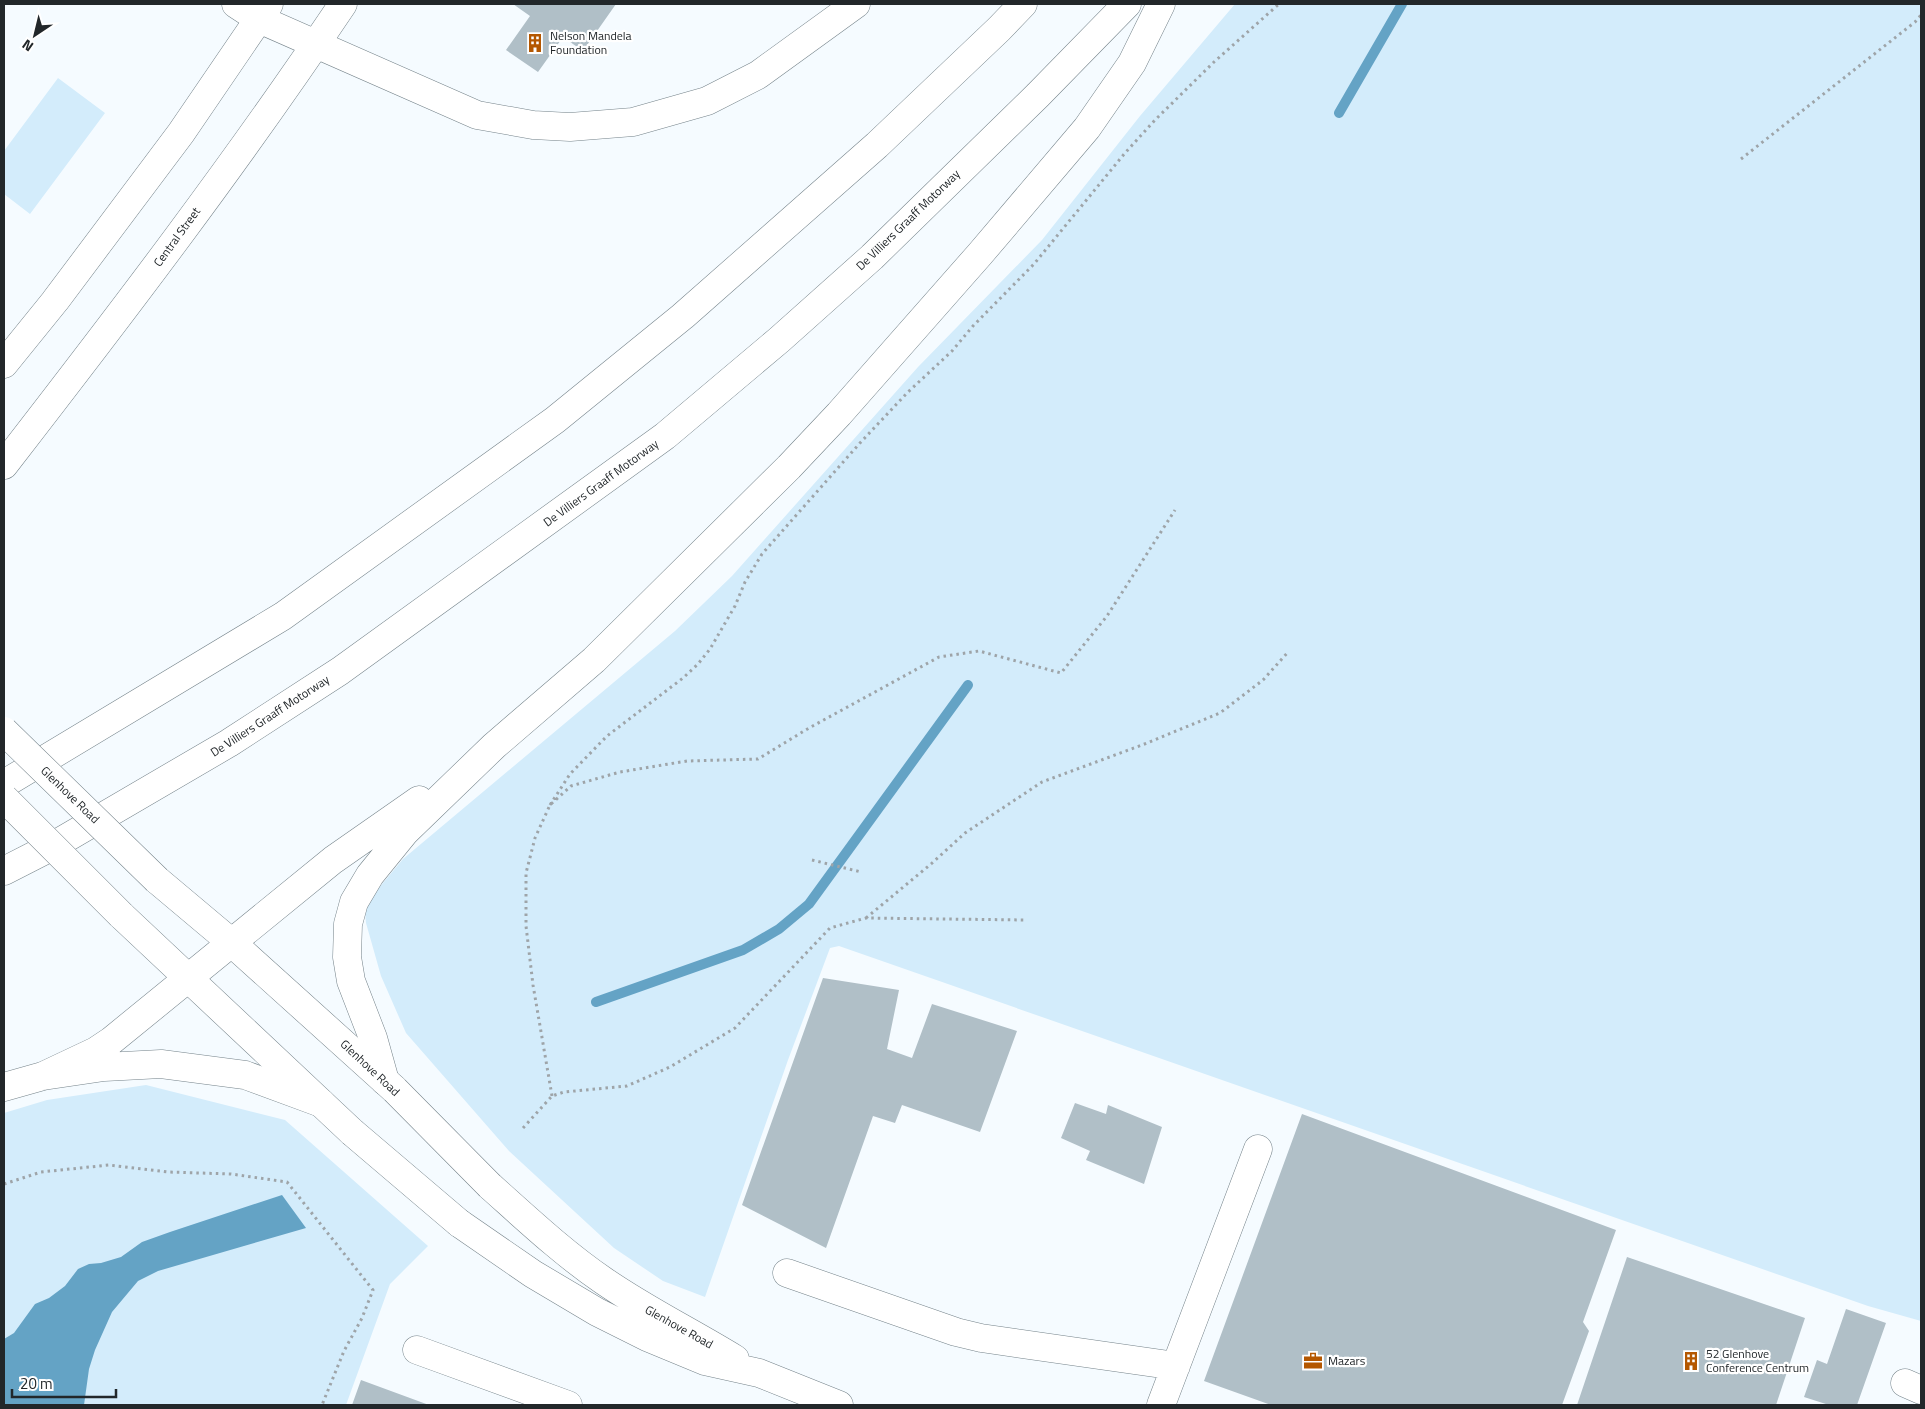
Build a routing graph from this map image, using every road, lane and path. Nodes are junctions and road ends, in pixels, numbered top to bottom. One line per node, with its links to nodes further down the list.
1 (236, 4): 8 (main road)
2 (343, 4): 10 (main road, Central Street)
3 (856, 4): 10 (main road)
4 (1023, 4): 18 (main road)
5 (1127, 4): 22 (main road, De Villiers Graaff Motorway)
6 (1162, 4): 17 (main road)
7 (1279, 4): 20 (path)
8 (264, 11): 10 (main road); 12 (main road)
9 (1921, 15): 11 (path)
10 (316, 44): 13 (main road, Central Street)
11 (1741, 159)
12 (4, 364)
13 (4, 464)
14 (1175, 510): 20 (path)
15 (1289, 651): 24 (path)
16 (4, 731): 26 (main road, Glenhove Road, bridge)
17 (494, 746): 26 (main road); 29 (main road)
18 (4, 784)
19 (4, 798): 27 (main road, Glenhove Road, bridge)
20 (550, 806): 31 (path)
21 (812, 860): 23 (path)
22 (4, 871)
23 (861, 872)
24 (866, 918): 25 (path); 31 (path)
25 (1025, 920)
26 (232, 943): 27 (main road); 29 (main road, Glenhove Road)
27 (188, 978): 28 (main road); 32 (main road, Glenhove Road)
28 (42, 1076): 30 (main road); 32 (main road)
29 (390, 1085): 39 (main road, Glenhove Road, bridge)
30 (4, 1087)
31 (552, 1096): 33 (path)
32 (322, 1103): 39 (main road, Glenhove Road, bridge)
33 (523, 1128)
34 (1258, 1149): 38 (main road)
35 (4, 1184): 40 (path)
36 (787, 1273): 38 (main road)
37 (417, 1350): 41 (main road)
38 (1176, 1366): 43 (main road)
39 (759, 1374): 42 (main road, Glenhove Road)
40 (322, 1405)
41 (568, 1405)
42 (839, 1405)
43 (1162, 1405)

